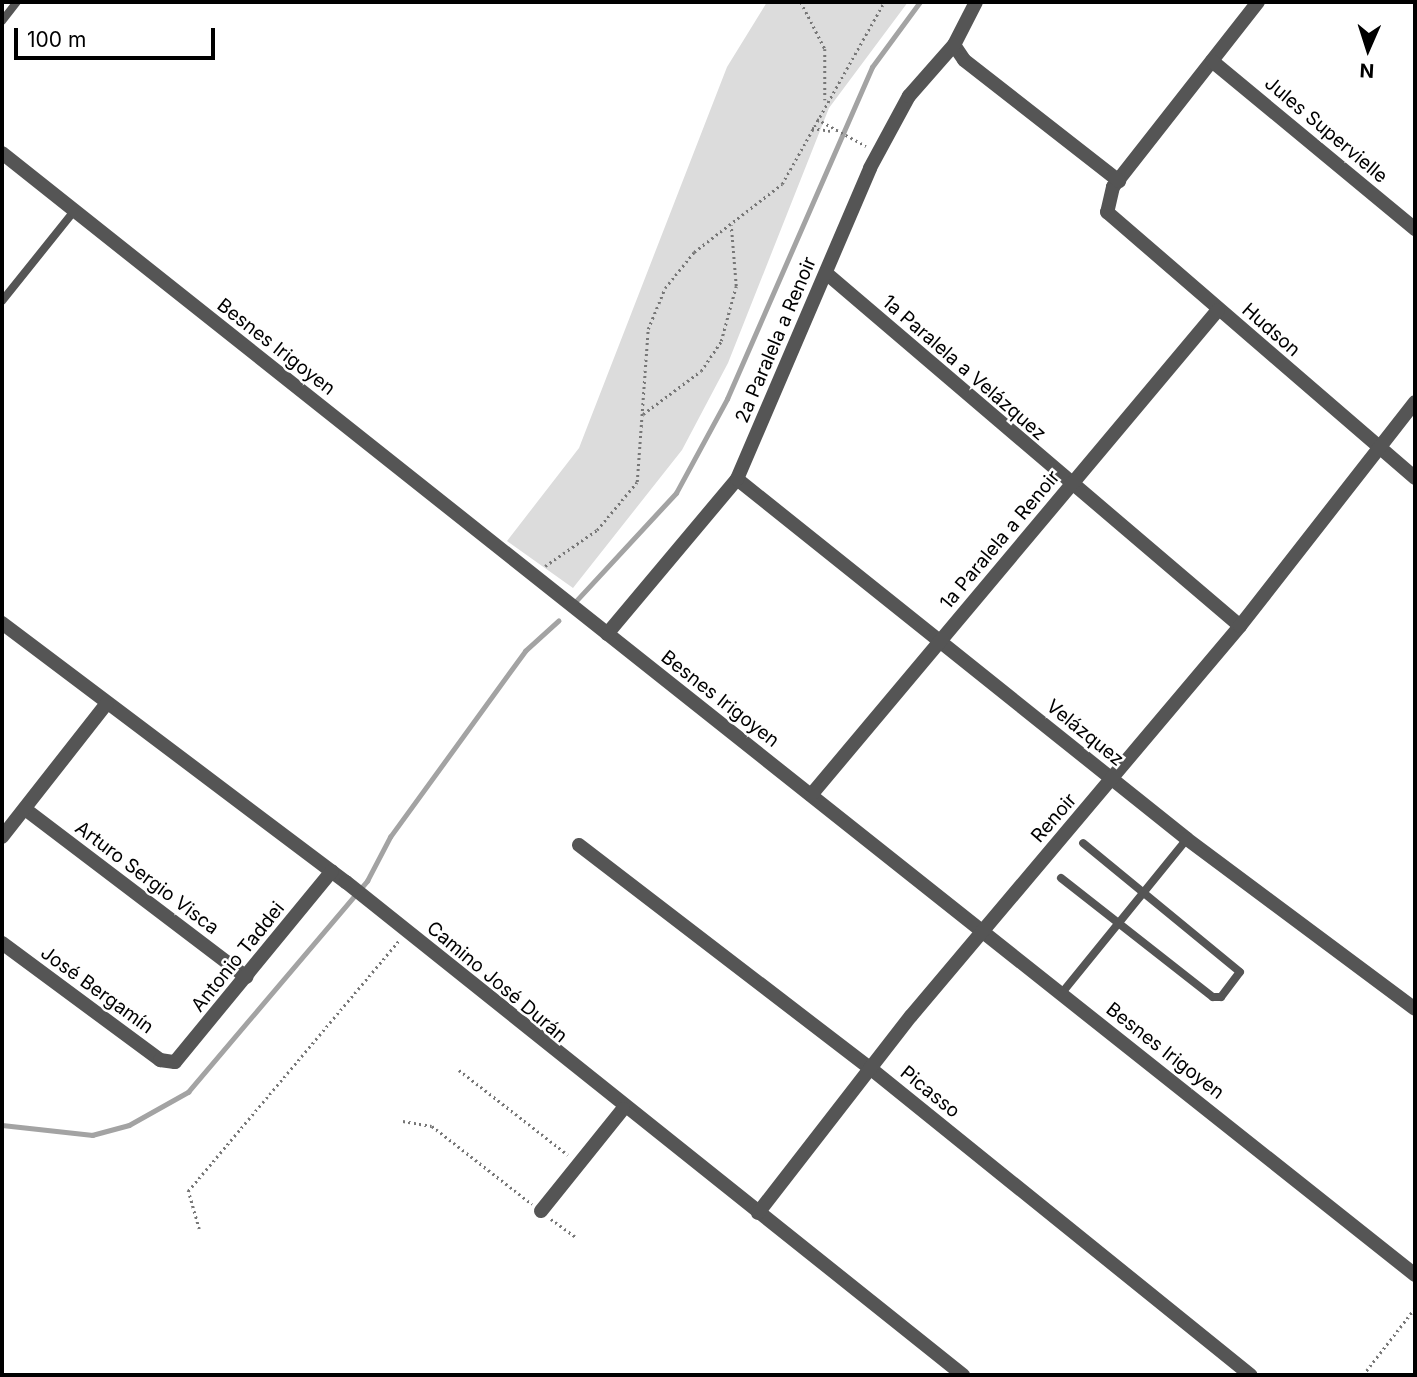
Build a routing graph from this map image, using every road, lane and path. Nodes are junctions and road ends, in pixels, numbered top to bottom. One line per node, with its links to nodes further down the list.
1 (17, 2): 6 (lane)
2 (801, 2): 9 (path)
3 (884, 2): 9 (path)
4 (976, 2): 7 (street, 2a Paralela a Renoir)
5 (1258, 2): 8 (street)
6 (2, 21)
7 (954, 45): 15 (street); 19 (street, 2a Paralela a Renoir)
8 (1212, 61): 15 (street); 18 (street, Jules Supervielle)
9 (825, 103): 10 (path)
10 (817, 119): 11 (path); 12 (path)
11 (812, 128): 12 (path); 17 (path)
12 (835, 132): 13 (path)
13 (859, 142)
14 (2, 153): 16 (street, Besnes Irigoyen)
15 (1119, 181): 21 (street, Hudson)
16 (74, 211): 20 (lane); 28 (street, Besnes Irigoyen)
17 (731, 225): 23 (path); 23 (path)
18 (1415, 229)
19 (826, 274): 26 (street, 2a Paralela a Renoir); 27 (street, 1a Paralela a Velázquez)
20 (2, 301)
21 (1218, 310): 24 (street, Hudson); 27 (street, 1a Paralela a Renoir)
22 (1415, 402): 24 (street, Renoir)
23 (643, 414): 28 (path)
24 (1379, 448): 25 (street, Hudson); 30 (street, Renoir)
25 (1415, 478)
26 (737, 479): 31 (street, 2a Paralela a Renoir); 32 (street, Velázquez)
27 (1070, 486): 30 (street, 1a Paralela a Velázquez); 32 (street, 1a Paralela a Renoir)
28 (537, 578): 31 (street, Besnes Irigoyen)
29 (2, 623): 33 (street, Camino José Durán)
30 (1240, 626): 34 (street, Renoir)
31 (607, 634): 35 (street, Besnes Irigoyen)
32 (939, 642): 34 (street, Velázquez); 35 (street, 1a Paralela a Renoir)
33 (107, 704): 36 (street); 41 (street, Camino José Durán)
34 (1112, 780): 38 (street, Velázquez); 45 (street, Renoir)
35 (811, 795): 45 (street, Besnes Irigoyen)
36 (25, 809): 37 (street); 48 (street, Arturo Sergio Visca)
37 (2, 837)
38 (1187, 839): 43 (lane); 50 (street, Velázquez)
39 (1083, 843): 43 (lane)
40 (579, 845): 52 (street, Picasso)
41 (332, 871): 46 (street, Camino José Durán); 48 (street, Antonio Taddei)
42 (1061, 878): 44 (lane)
43 (1144, 892): 44 (lane); 44 (lane)
44 (1118, 924): 49 (lane)
45 (981, 930): 49 (street, Besnes Irigoyen); 52 (street, Renoir)
46 (406, 932): 54 (street, Camino José Durán); 59 (path)
47 (2, 943): 51 (street, José Bergamín)
48 (246, 977): 51 (street, Antonio Taddei)
49 (1061, 994): 61 (street, Besnes Irigoyen)
50 (1415, 1009)
51 (172, 1062)
52 (870, 1069): 58 (street, Renoir); 64 (street, Picasso)
53 (459, 1070): 56 (path)
54 (623, 1109): 56 (street); 58 (street, Camino José Durán)
55 (403, 1121): 57 (path)
56 (579, 1164): 57 (street)
57 (541, 1211): 60 (path)
58 (758, 1213): 63 (street, Camino José Durán)
59 (199, 1230)
60 (577, 1238)
61 (1415, 1275)
62 (1415, 1308): 65 (path)
63 (963, 1375)
64 (1251, 1375)
65 (1363, 1375)

